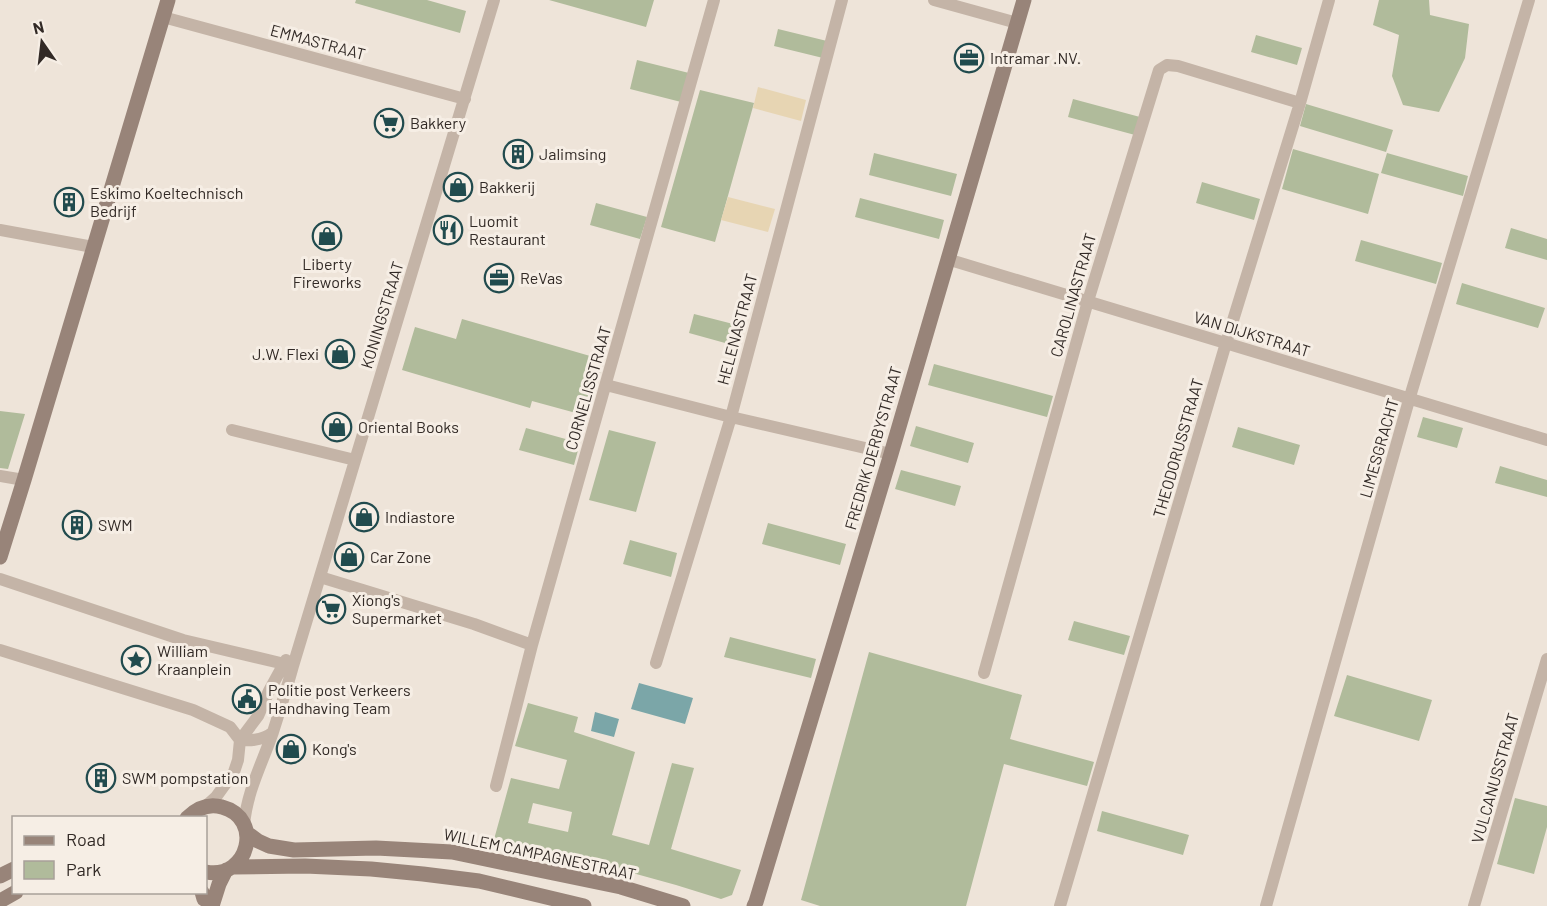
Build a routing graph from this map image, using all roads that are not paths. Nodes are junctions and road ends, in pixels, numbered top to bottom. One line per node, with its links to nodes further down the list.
1 (168, 0): 9 (main road)
2 (494, 0): 11 (street, KONINGSTRAAT)
3 (714, 0): 18 (street, CORNELISSTRAAT)
4 (842, 0): 20 (street, HELENASTRAAT)
5 (934, 0): 10 (street)
6 (1024, 0): 10 (main road, FREDRIK DERBYSTRAAT)
7 (1329, 0): 12 (street, THEODORUSSTRAAT)
8 (1529, 0): 19 (street, LIMESGRACHT)
9 (163, 17): 11 (street, EMMASTRAAT); 14 (main road)
10 (1017, 23): 15 (main road, FREDRIK DERBYSTRAAT)
11 (465, 99): 24 (street, KONINGSTRAAT)
12 (1300, 103): 16 (street, CAROLINASTRAAT); 17 (street, THEODORUSSTRAAT)
13 (0, 230): 14 (street)
14 (93, 247): 26 (main road)
15 (947, 259): 16 (street, VAN DIJKSTRAAT); 23 (main road, FREDRIK DERBYSTRAAT)
16 (1088, 301): 17 (street, VAN DIJKSTRAAT); 35 (street, CAROLINASTRAAT)
17 (1226, 343): 19 (street, VAN DIJKSTRAAT); 48 (street, THEODORUSSTRAAT)
18 (606, 385): 20 (street); 30 (street, CORNELISSTRAAT)
19 (1409, 400): 22 (street, VAN DIJKSTRAAT); 49 (street, LIMESGRACHT)
20 (731, 417): 23 (street); 33 (street, HELENASTRAAT)
21 (232, 430): 24 (street)
22 (1547, 440)
23 (891, 454): 47 (main road, FREDRIK DERBYSTRAAT)
24 (355, 460): 28 (street, KONINGSTRAAT)
25 (0, 476): 26 (street)
26 (24, 480): 27 (main road)
27 (0, 557)
28 (320, 577): 30 (street); 34 (street, KONINGSTRAAT)
29 (0, 579): 34 (street)
30 (532, 645): 38 (street, CORNELISSTRAAT)
31 (0, 650): 37 (street)
32 (1547, 659): 50 (street, VULCANUSSTRAAT)
33 (656, 663)
34 (288, 665): 36 (street, KONINGSTRAAT); 37 (street, KONINGSTRAAT)
35 (984, 674)
36 (272, 733): 37 (street); 41 (street, KONINGSTRAAT)
37 (240, 740): 39 (street, KONINGSTRAAT)
38 (496, 786)
39 (206, 806): 40 (main road); 41 (main road, WILLEM CAMPAGNESTRAAT)
40 (189, 816)
41 (245, 829): 42 (main road); 46 (main road, WILLEM CAMPAGNESTRAAT)
42 (230, 868): 43 (main road); 44 (main road); 45 (main road)
43 (207, 872)
44 (205, 899)
45 (584, 906)
46 (683, 906)
47 (754, 906)
48 (1060, 906)
49 (1266, 906)
50 (1474, 906)

